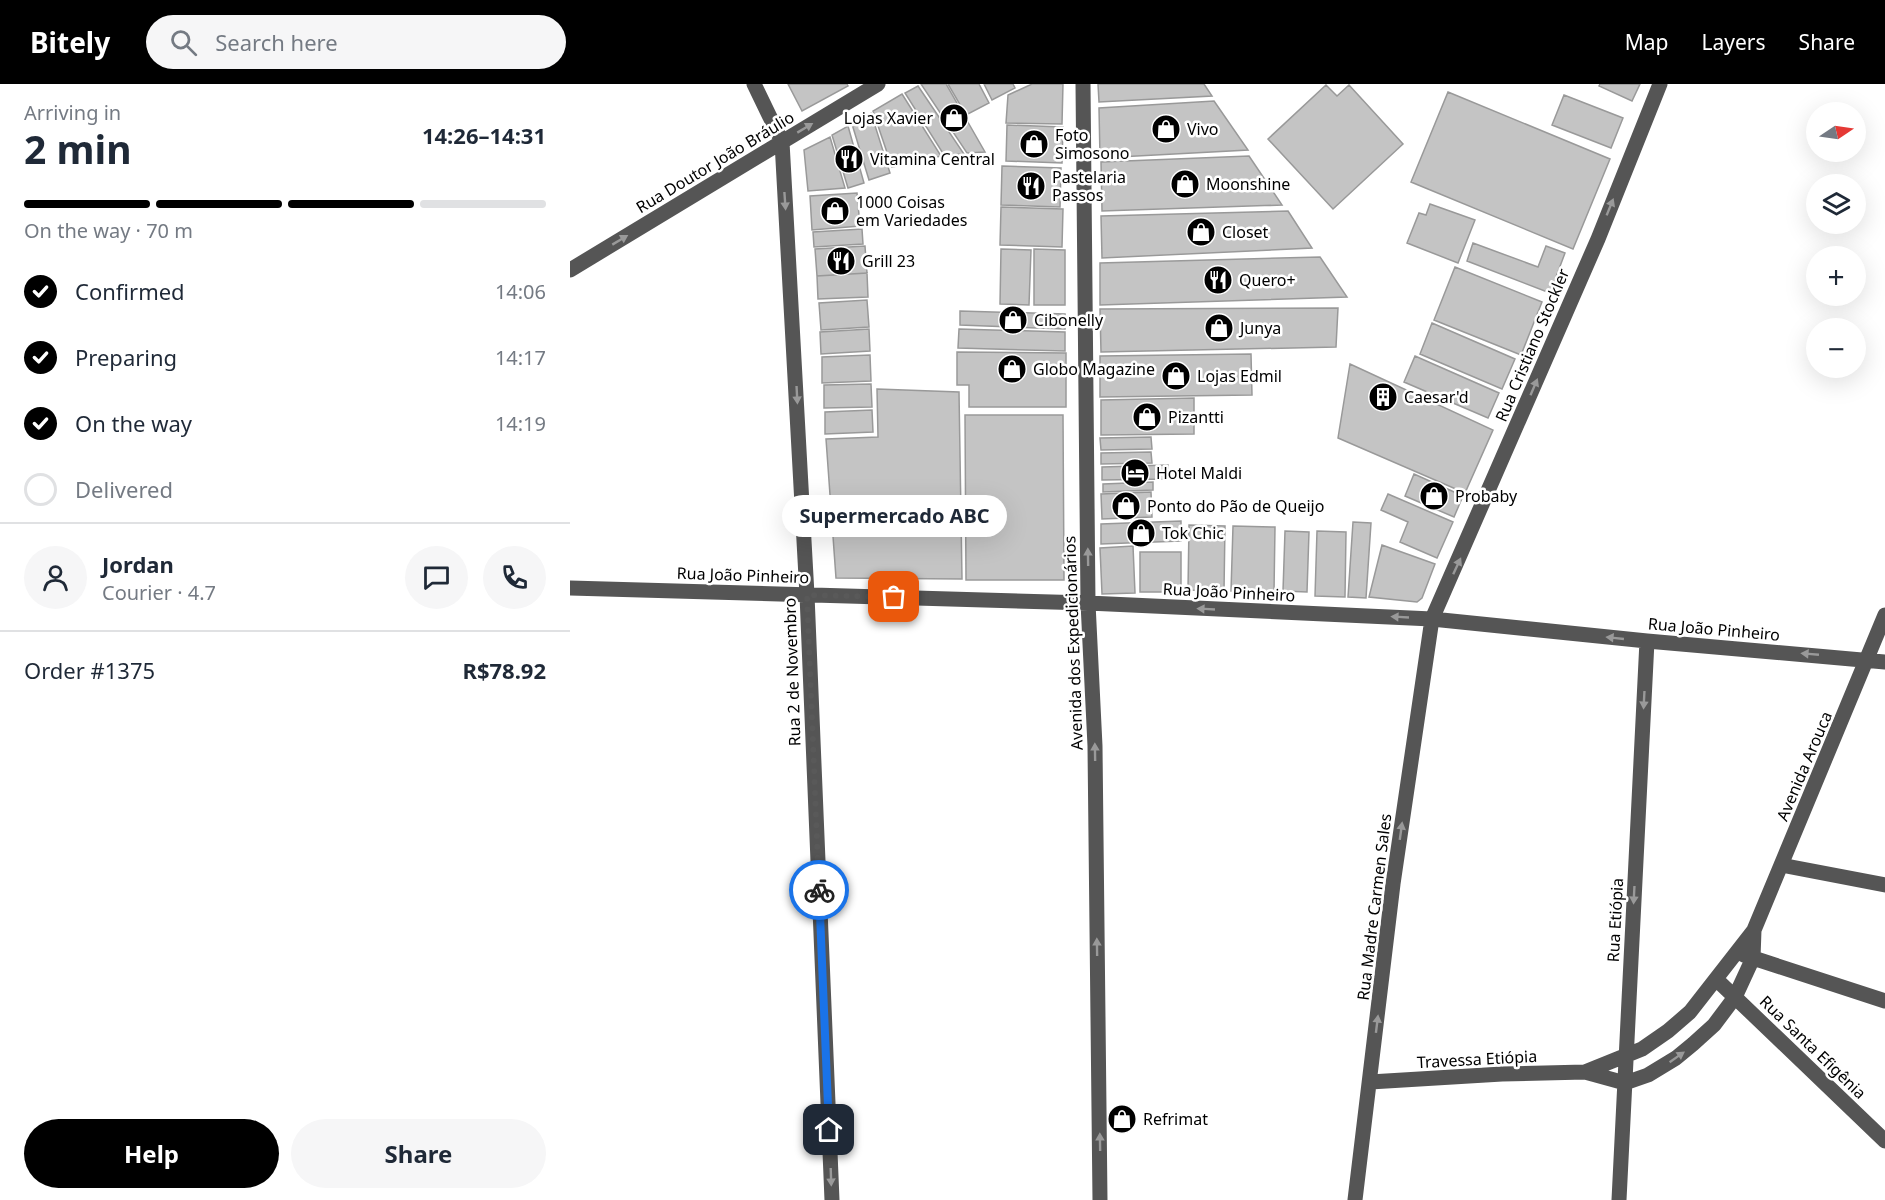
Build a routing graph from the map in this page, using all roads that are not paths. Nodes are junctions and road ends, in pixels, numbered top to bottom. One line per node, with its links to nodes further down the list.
1 (754, 84): 5 (street)
2 (878, 84): 5 (street, Rua Doutor João Bráulio, one-way to 2)
3 (1083, 84): 9 (street, Avenida dos Expedicionários, one-way to 3)
4 (1660, 84): 11 (street, Rua Cristiano Stockler, one-way to 4)
5 (782, 142): 6 (street, Rua Doutor João Bráulio, one-way to 5); 8 (street, Rua 2 de Novembro, one-way to 8)
6 (570, 270)
7 (570, 588): 8 (street, Rua João Pinheiro)
8 (807, 595): 9 (street, Rua João Pinheiro); 28 (street, Rua 2 de Novembro, one-way to 28)
9 (1088, 603): 11 (street, Rua João Pinheiro, one-way to 9); 29 (street, Avenida dos Expedicionários, one-way to 9)
10 (1885, 615): 13 (street, Avenida Arouca)
11 (1432, 619): 12 (street, Rua João Pinheiro, one-way to 11); 25 (street, Rua Madre Carmen Sales, one-way to 11)
12 (1647, 641): 13 (street, Rua João Pinheiro, one-way to 12); 23 (street, Rua Etiópia, one-way to 23)
13 (1868, 660): 14 (street, Rua João Pinheiro); 15 (street, Avenida Arouca)
14 (1885, 662)
15 (1781, 865): 16 (street); 17 (street, Avenida Arouca)
16 (1885, 885)
17 (1754, 930): 18 (street, Avenida Arouca); 19 (street, Avenida Arouca)
18 (1736, 952): 19 (street); 20 (street, Avenida Arouca)
19 (1753, 958): 21 (street, Avenida Arouca); 22 (street)
20 (1717, 980): 21 (street, Rua Santa Efigênia); 23 (street, Avenida Arouca)
21 (1735, 997): 26 (street, Avenida Arouca, one-way to 21); 27 (street, Rua Santa Efigênia)
22 (1885, 1001)
23 (1627, 1056): 24 (street, Travessa Etiópia); 26 (street, Rua Etiópia)
24 (1585, 1072): 25 (street, Travessa Etiópia); 26 (street, Travessa Etiópia)
25 (1370, 1082): 30 (street, Rua Madre Carmen Sales)
26 (1625, 1083): 31 (street, Rua Etiópia)
27 (1885, 1141)
28 (832, 1200)
29 (1100, 1200)
30 (1355, 1200)
31 (1618, 1200)

